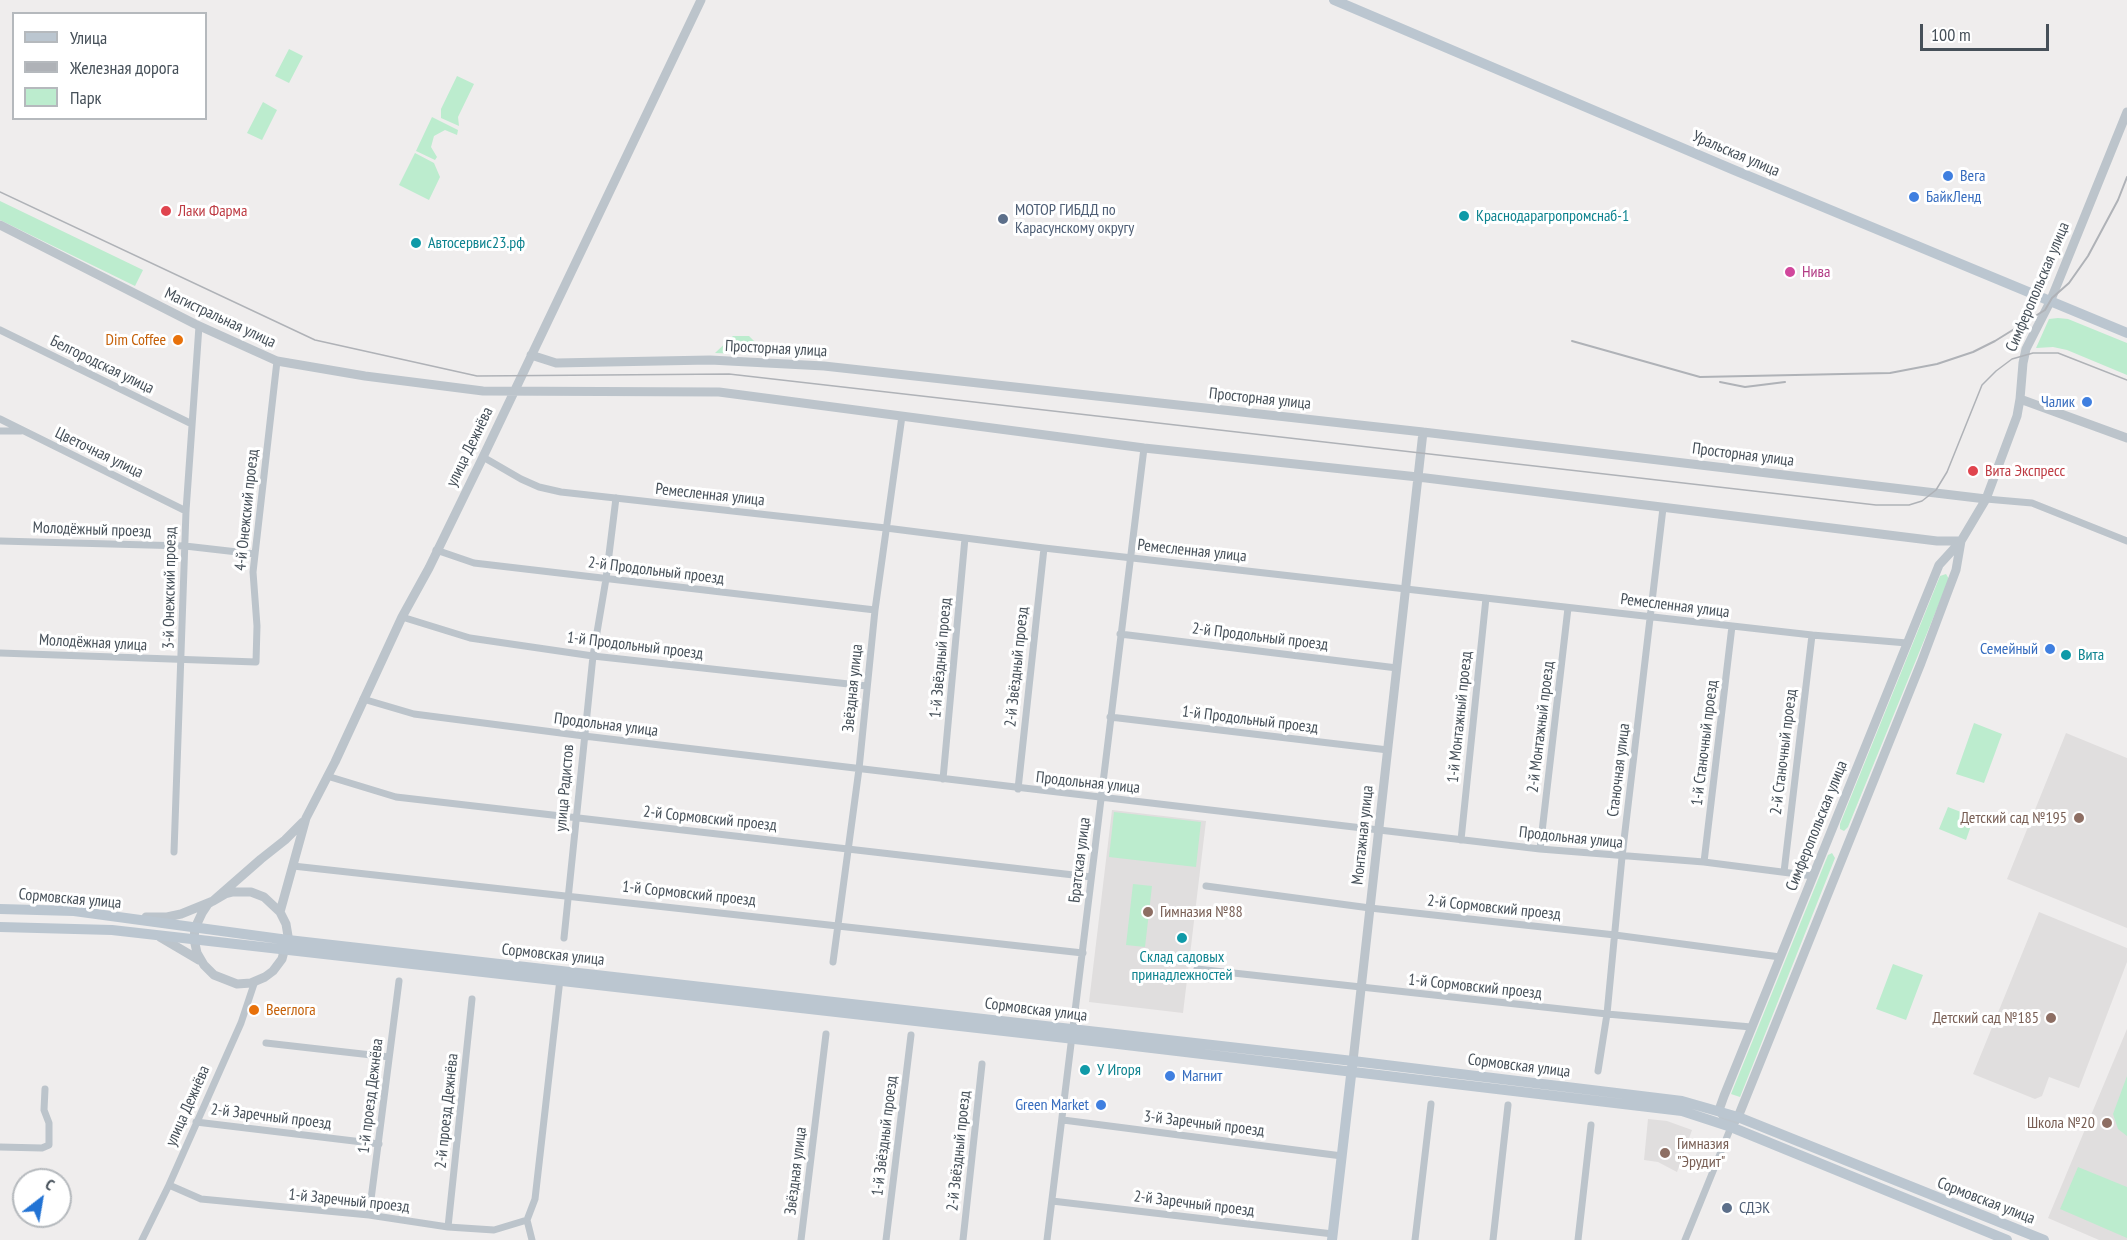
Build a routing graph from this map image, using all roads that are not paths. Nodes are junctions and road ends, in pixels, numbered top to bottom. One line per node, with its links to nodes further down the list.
1 (701, 0): 10 (street, улица Дежнёва)
2 (1334, 0): 6 (main road, Уральская улица)
3 (1342, 0): 6 (main road, Уральская улица)
4 (2127, 112): 6 (street, Симферопольская улица)
5 (0, 225): 7 (street, Магистральная улица)
6 (2051, 300): 9 (main road, Уральская улица); 13 (street, Симферопольская улица)
7 (199, 326): 11 (street, Магистральная улица); 16 (street, 3-й Онежский проезд)
8 (0, 330): 16 (street, Белгородская улица)
9 (2127, 331)
10 (531, 355): 12 (street, улица Дежнёва); 19 (street, Просторная улица)
11 (277, 361): 12 (street, Магистральная улица); 36 (street, 4-й Онежский проезд)
12 (515, 390): 14 (street); 22 (street, улица Дежнёва)
13 (2020, 399): 20 (street); 25 (street, Симферопольская улица)
14 (902, 416): 21 (street); 28 (street, Звёздная улица)
15 (0, 419): 18 (street, Цветочная улица)
16 (192, 424): 27 (street, 3-й Онежский проезд)
17 (0, 431): 18 (street)
18 (25, 431): 27 (street, Цветочная улица)
19 (1423, 432): 23 (street, Монтажная улица); 25 (street, Просторная улица)
20 (2127, 438)
21 (1144, 448): 23 (street); 37 (street, Братская улица)
22 (483, 457): 24 (street, Ремесленная улица); 35 (street, улица Дежнёва)
23 (1418, 477): 26 (street); 39 (street, Монтажная улица)
24 (616, 498): 28 (street, Ремесленная улица); 38 (street, улица Радистов)
25 (1986, 500): 31 (street, Симферопольская улица); 32 (street)
26 (1664, 508): 31 (street); 43 (street, Станочная улица)
27 (186, 511): 33 (street, 3-й Онежский проезд)
28 (886, 528): 29 (street, Ремесленная улица); 42 (street, Звёздная улица)
29 (965, 538): 34 (street, Ремесленная улица); 61 (street, 1-й Звёздный проезд)
30 (0, 541): 33 (street, Молодёжный проезд)
31 (1961, 541): 48 (street, Симферопольская улица); 70 (street, Симферопольская улица)
32 (2127, 541)
33 (185, 546): 36 (street, Молодёжный проезд); 51 (street, 3-й Онежский проезд)
34 (1044, 548): 37 (street, Ремесленная улица); 62 (street, 2-й Звёздный проезд)
35 (436, 550): 38 (street, 2-й Продольный проезд); 44 (street, улица Дежнёва)
36 (255, 554): 52 (street, 4-й Онежский проезд)
37 (1130, 557): 39 (street, Ремесленная улица); 46 (street, Братская улица)
38 (606, 579): 42 (street, 2-й Продольный проезд); 50 (street, улица Радистов)
39 (1406, 588): 40 (street, Ремесленная улица); 53 (street, Монтажная улица)
40 (1486, 598): 41 (street, Ремесленная улица); 67 (street, 1-й Монтажный проезд)
41 (1568, 608): 43 (street, Ремесленная улица); 71 (street, 2-й Монтажный проезд)
42 (875, 610): 54 (street, Звёздная улица)
43 (1651, 616): 45 (street, Ремесленная улица); 73 (street, Станочная улица)
44 (402, 617): 50 (street, 1-й Продольный проезд); 55 (street, улица Дежнёва)
45 (1732, 626): 47 (street, Ремесленная улица); 74 (street, 1-й Станочный проезд)
46 (1120, 634): 53 (street, 2-й Продольный проезд); 56 (street, Братская улица)
47 (1812, 635): 48 (street, Ремесленная улица); 76 (street, 2-й Станочный проезд)
48 (1907, 643): 68 (street, Симферопольская улица)
49 (0, 652): 51 (street, Молодёжная улица)
50 (593, 656): 54 (street, 1-й Продольный проезд); 57 (street, улица Радистов)
51 (182, 661): 52 (street, Молодёжная улица); 72 (street, 3-й Онежский проезд)
52 (256, 662)
53 (1397, 668): 58 (street, Монтажная улица)
54 (867, 686): 59 (street, Звёздная улица)
55 (363, 699): 57 (street, Продольная улица); 60 (street, улица Дежнёва)
56 (1110, 717): 58 (street, 1-й Продольный проезд); 63 (street, Братская улица)
57 (584, 736): 59 (street, Продольная улица); 65 (street, улица Радистов)
58 (1388, 750): 66 (street, Монтажная улица)
59 (859, 769): 61 (street, Продольная улица); 69 (street, Звёздная улица)
60 (327, 776): 64 (street, улица Дежнёва); 65 (street, 2-й Сормовский проезд)
61 (943, 780): 62 (street, Продольная улица)
62 (1018, 789): 63 (street, Продольная улица)
63 (1101, 798): 66 (street, Продольная улица); 78 (street, Братская улица)
64 (306, 818): 75 (street, улица Дежнёва); 81 (street)
65 (576, 819): 69 (street, 2-й Сормовский проезд); 80 (street, улица Радистов)
66 (1378, 830): 67 (street, Продольная улица); 82 (street, Монтажная улица)
67 (1461, 840): 71 (street, Продольная улица)
68 (1827, 841): 70 (street); 77 (street, Симферопольская улица)
69 (849, 848): 78 (street, 2-й Сормовский проезд); 87 (street, Звёздная улица)
70 (1846, 848): 119 (street, Симферопольская улица)
71 (1540, 849): 73 (street, Продольная улица)
72 (174, 852)
73 (1622, 857): 74 (street, Продольная улица); 92 (street, Станочная улица)
74 (1704, 862): 76 (street, Продольная улица)
75 (293, 866): 80 (street, 1-й Сормовский проезд); 85 (street, улица Дежнёва)
76 (1784, 872): 77 (street, Продольная улица)
77 (1813, 876): 96 (street, Симферопольская улица)
78 (1091, 877): 95 (street, Братская улица)
79 (1206, 886): 82 (street, 2-й Сормовский проезд)
80 (569, 895): 87 (street, 1-й Сормовский проезд); 93 (street, улица Радистов)
81 (213, 901): 85 (street); 86 (street); 91 (street)
82 (1371, 908): 92 (street, 2-й Сормовский проезд); 103 (street, Монтажная улица)
83 (0, 909): 84 (main road, Сормовская улица)
84 (86, 912): 86 (main road, Сормовская улица); 89 (street)
85 (280, 912): 94 (street)
86 (115, 917): 91 (main road, Сормовская улица)
87 (838, 924): 95 (street, 1-й Сормовский проезд); 98 (street, Звёздная улица)
88 (0, 927): 89 (main road, Сормовская улица)
89 (85, 928): 90 (main road, Сормовская улица)
90 (155, 934): 91 (main road, Сормовская улица); 97 (street)
91 (195, 934): 94 (main road, Сормовская улица); 97 (street)
92 (1615, 935): 96 (street, 2-й Сормовский проезд); 105 (street, Станочная улица)
93 (564, 938)
94 (287, 945): 100 (main road, Сормовская улица); 101 (street)
95 (1083, 953): 108 (street, Братская улица)
96 (1780, 957): 106 (street, Симферопольская улица)
97 (201, 962): 101 (street)
98 (833, 962)
99 (1197, 969): 103 (street, 1-й Сормовский проезд)
100 (560, 975): 108 (main road, Сормовская улица); 130 (street)
101 (255, 981): 121 (street, улица Дежнёва)
102 (399, 981): 111 (street, 1-й проезд Дежнёва)
103 (1361, 988): 105 (street, 1-й Сормовский проезд); 113 (street, Монтажная улица)
104 (472, 999): 131 (street, 2-й проезд Дежнёва)
105 (1607, 1014): 106 (street, 1-й Сормовский проезд); 114 (street, Станочная улица)
106 (1751, 1027): 118 (street, Симферопольская улица)
107 (826, 1034): 135 (street, Звёздная улица)
108 (1072, 1034): 113 (main road, Сормовская улица); 120 (street, Братская улица)
109 (911, 1035): 136 (street, 1-й Звёздный проезд)
110 (266, 1043): 111 (street)
111 (389, 1057): 124 (street, 1-й проезд Дежнёва)
112 (982, 1064): 137 (street, 2-й Звёздный проезд)
113 (1352, 1066): 118 (main road, Сормовская улица); 123 (main road, Сормовская улица); 126 (main road, Монтажная улица)
114 (1598, 1071)
115 (45, 1089): 125 (street)
116 (1431, 1104): 139 (street)
117 (1508, 1105): 140 (street)
118 (1719, 1110): 119 (main road, Сормовская улица); 123 (street)
119 (1738, 1117): 123 (street, Симферопольская улица); 144 (main road, Сормовская улица)
120 (1062, 1120): 126 (street, 3-й Заречный проезд); 128 (street, Братская улица)
121 (196, 1122): 124 (street, 2-й Заречный проезд); 127 (street, улица Дежнёва)
122 (1591, 1125): 141 (street)
123 (1731, 1127): 142 (street, Симферопольская улица); 143 (main road, Сормовская улица)
124 (379, 1144): 129 (street, 1-й проезд Дежнёва)
125 (0, 1147)
126 (1342, 1155): 132 (main road, Монтажная улица)
127 (169, 1185): 129 (street, 1-й Заречный проезд); 133 (street, улица Дежнёва)
128 (1052, 1201): 132 (street, 2-й Заречный проезд); 138 (street, Братская улица)
129 (369, 1215): 131 (street, 1-й Заречный проезд)
130 (527, 1220): 131 (street, 1-й Заречный проезд); 134 (street)
131 (448, 1227)
132 (1333, 1237)
133 (142, 1240)
134 (532, 1240)
135 (801, 1240)
136 (886, 1240)
137 (963, 1240)
138 (1047, 1240)
139 (1415, 1240)
140 (1493, 1240)
141 (1578, 1240)
142 (1685, 1240)
143 (2007, 1240)
144 (2044, 1240)

